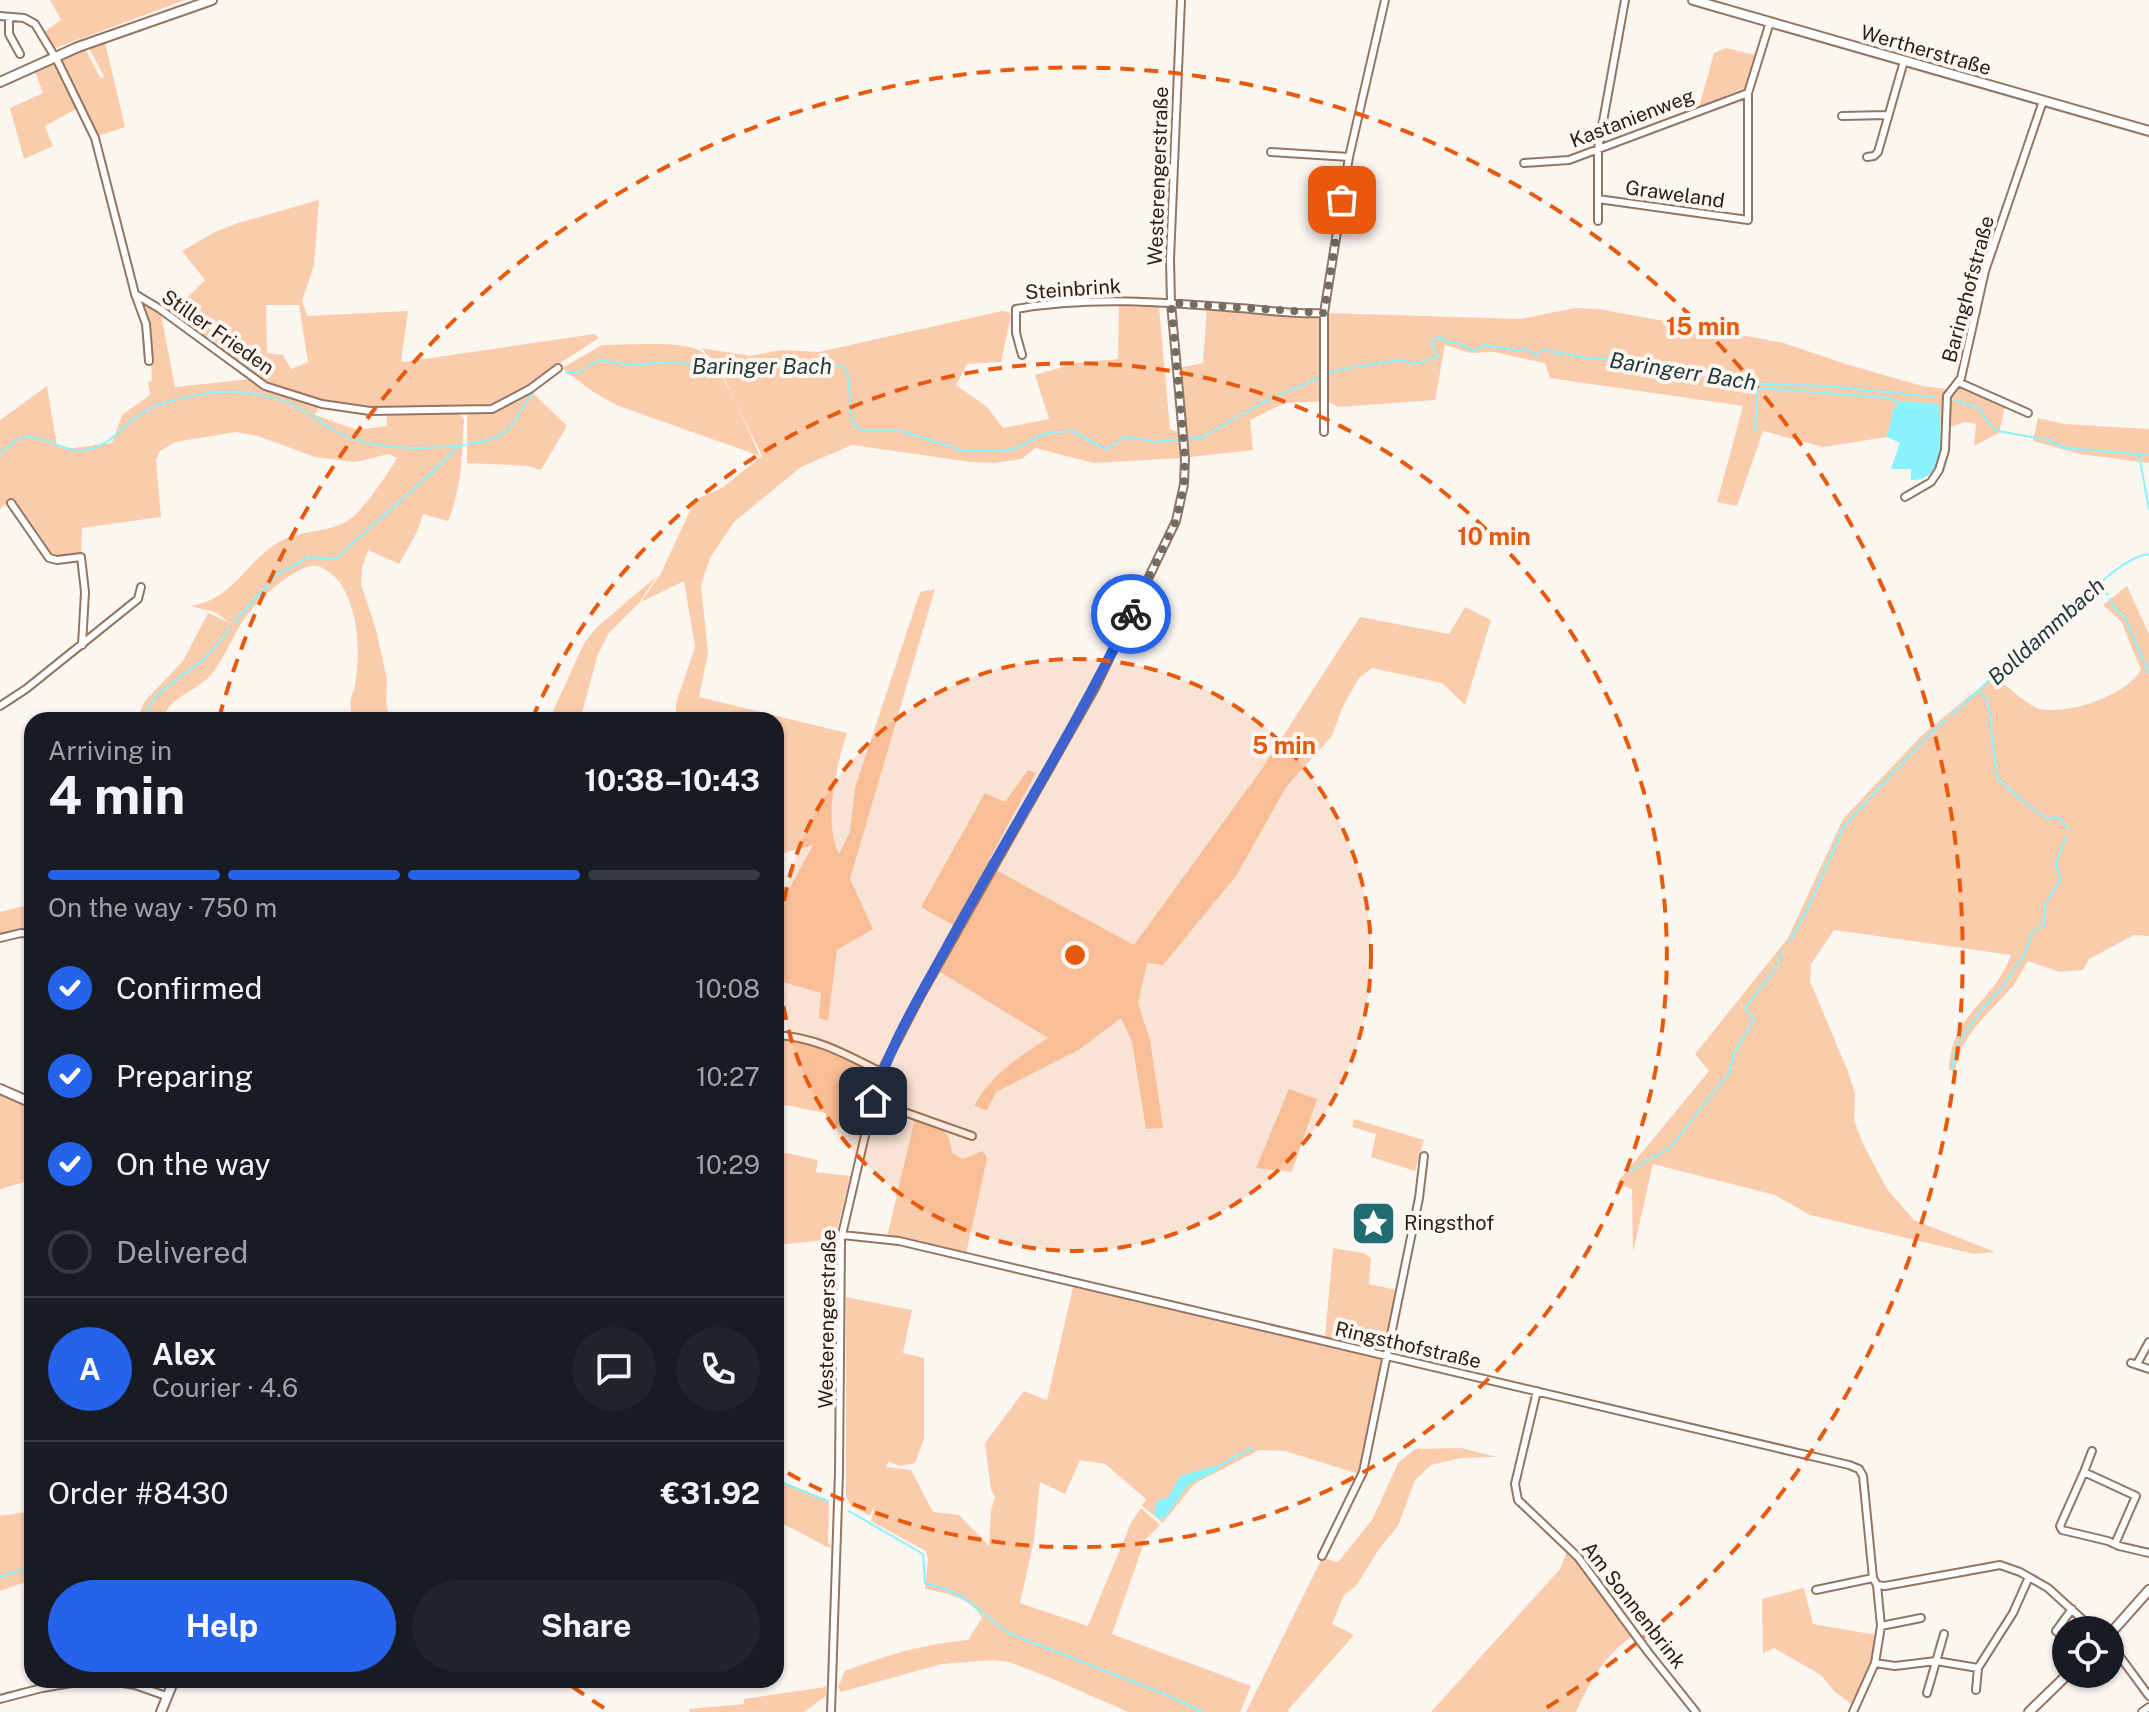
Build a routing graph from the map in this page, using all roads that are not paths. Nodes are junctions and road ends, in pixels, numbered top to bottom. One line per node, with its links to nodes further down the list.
1 (212, 0): 12 (main road)
2 (1181, 0): 28 (street, Westerengerstraße)
3 (1385, 0): 22 (street)
4 (1625, 0): 20 (street)
5 (1693, 0): 8 (main road, Wertherstraße)
6 (0, 16): 7 (street)
7 (9, 17): 9 (street); 12 (street, Stiller Frieden)
8 (1770, 22): 13 (main road, Wertherstraße); 15 (street)
9 (9, 34): 10 (street); 11 (street)
10 (0, 39)
11 (20, 54)
12 (54, 57): 14 (main road); 27 (street, Stiller Frieden)
13 (1904, 61): 16 (main road, Wertherstraße); 17 (street)
14 (0, 82)
15 (1748, 93): 20 (street, Kastanienweg); 25 (street, Graweland)
16 (2043, 101): 19 (main road, Wertherstraße); 33 (street, Baringhofstraße)
17 (1887, 115): 18 (street); 23 (street)
18 (1842, 116)
19 (2149, 131)
20 (1598, 149): 24 (street, Kastanienweg); 25 (street)
21 (1271, 152): 22 (street)
22 (1349, 157): 29 (street)
23 (1867, 157)
24 (1524, 163)
25 (1598, 199): 26 (street)
26 (1598, 221)
27 (135, 294): 31 (street, Stiller Frieden); 32 (street, Stiller Frieden)
28 (1171, 303): 29 (street, Steinbrink); 30 (street, Steinbrink); 44 (street, Westerengerstraße)
29 (1324, 313): 35 (street)
30 (1022, 355)
31 (149, 361)
32 (558, 368)
33 (1958, 382): 34 (street); 36 (street, Baringhofstraße)
34 (2028, 413)
35 (1324, 432)
36 (1905, 497)
37 (11, 503): 39 (street)
38 (141, 587): 39 (street)
39 (82, 645): 40 (street)
40 (0, 706)
41 (24, 933): 42 (street)
42 (0, 938)
43 (784, 1036): 44 (street)
44 (881, 1072): 47 (street, Westerengerstraße)
45 (0, 1089): 46 (main road)
46 (24, 1100)
47 (873, 1101): 48 (street); 50 (street, Westerengerstraße)
48 (972, 1136)
49 (1424, 1156): 52 (street)
50 (842, 1235): 52 (street, Ringsthofstraße); 87 (street, Westerengerstraße)
51 (2149, 1342): 53 (street)
52 (1387, 1356): 54 (street, Ringsthofstraße); 59 (street)
53 (2149, 1369)
54 (1537, 1391): 61 (street, Ringsthofstraße); 88 (street, Am Sonnenbrink)
55 (2092, 1451): 56 (street)
56 (2084, 1472): 57 (street); 57 (street)
57 (2115, 1544): 58 (street)
58 (2149, 1553)
59 (1322, 1556)
60 (2029, 1577): 62 (street); 65 (street); 75 (street)
61 (1873, 1578): 62 (street, Ringsthofstraße); 63 (street)
62 (1877, 1585): 70 (street)
63 (1816, 1590)
64 (2149, 1590): 69 (main road)
65 (2072, 1609): 66 (street); 67 (street)
66 (2067, 1616)
67 (2079, 1616)
68 (1921, 1618): 70 (street)
69 (2124, 1618)
70 (1881, 1626): 74 (street)
71 (1944, 1634): 72 (street)
72 (1936, 1661): 74 (street); 75 (street); 81 (street)
73 (2124, 1662): 83 (street)
74 (1875, 1663): 89 (street)
75 (1978, 1668): 80 (street)
76 (42, 1688): 84 (street)
77 (143, 1688): 82 (street)
78 (170, 1688): 82 (main road)
79 (2054, 1688): 90 (main road)
80 (1976, 1690)
81 (1927, 1693)
82 (166, 1696): 86 (main road)
83 (2149, 1696)
84 (0, 1699)
85 (2149, 1707): 91 (street)
86 (161, 1712)
87 (831, 1712)
88 (1696, 1712)
89 (1853, 1712)
90 (2029, 1712)
91 (2142, 1712)

